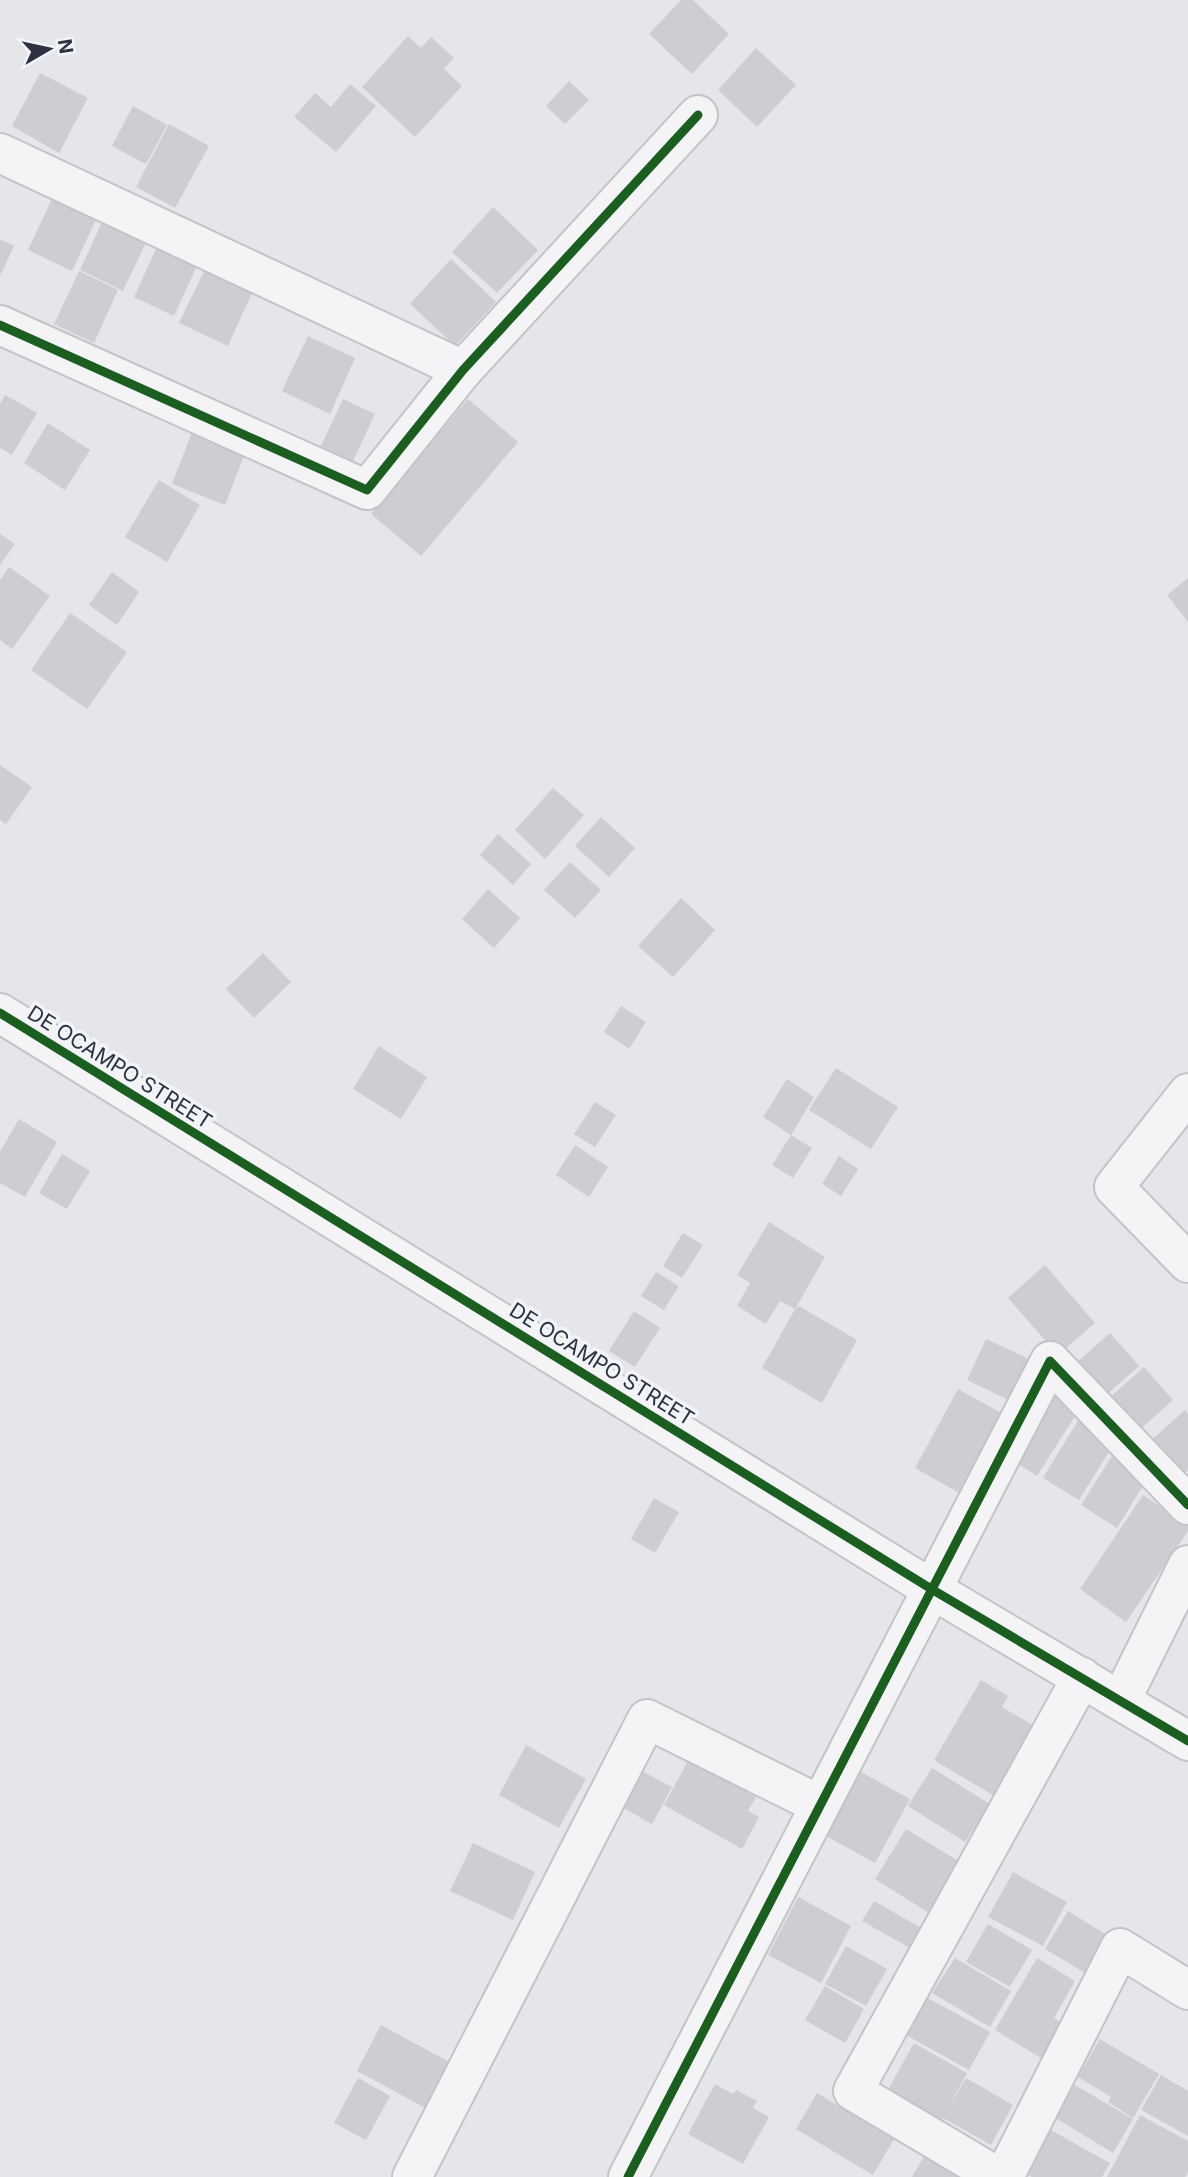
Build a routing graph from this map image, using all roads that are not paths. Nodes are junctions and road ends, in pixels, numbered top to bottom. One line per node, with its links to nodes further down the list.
1 (698, 115): 4 (street)
2 (0, 153): 4 (street)
3 (0, 325): 4 (street)
4 (463, 370)
5 (0, 1013): 10 (street, DE OCAMPO STREET)
6 (1188, 1093): 7 (street)
7 (1188, 1264)
8 (1188, 1505): 10 (street)
9 (1188, 1565): 12 (street)
10 (933, 1590): 11 (street, DE OCAMPO STREET); 14 (street)
11 (1082, 1677): 12 (street, DE OCAMPO STREET); 18 (street)
12 (1121, 1700): 13 (street, DE OCAMPO STREET)
13 (1188, 1741)
14 (820, 1805): 16 (street); 17 (street)
15 (1188, 1990): 19 (street)
16 (412, 2177)
17 (628, 2177)
18 (998, 2177)
19 (1004, 2177)

